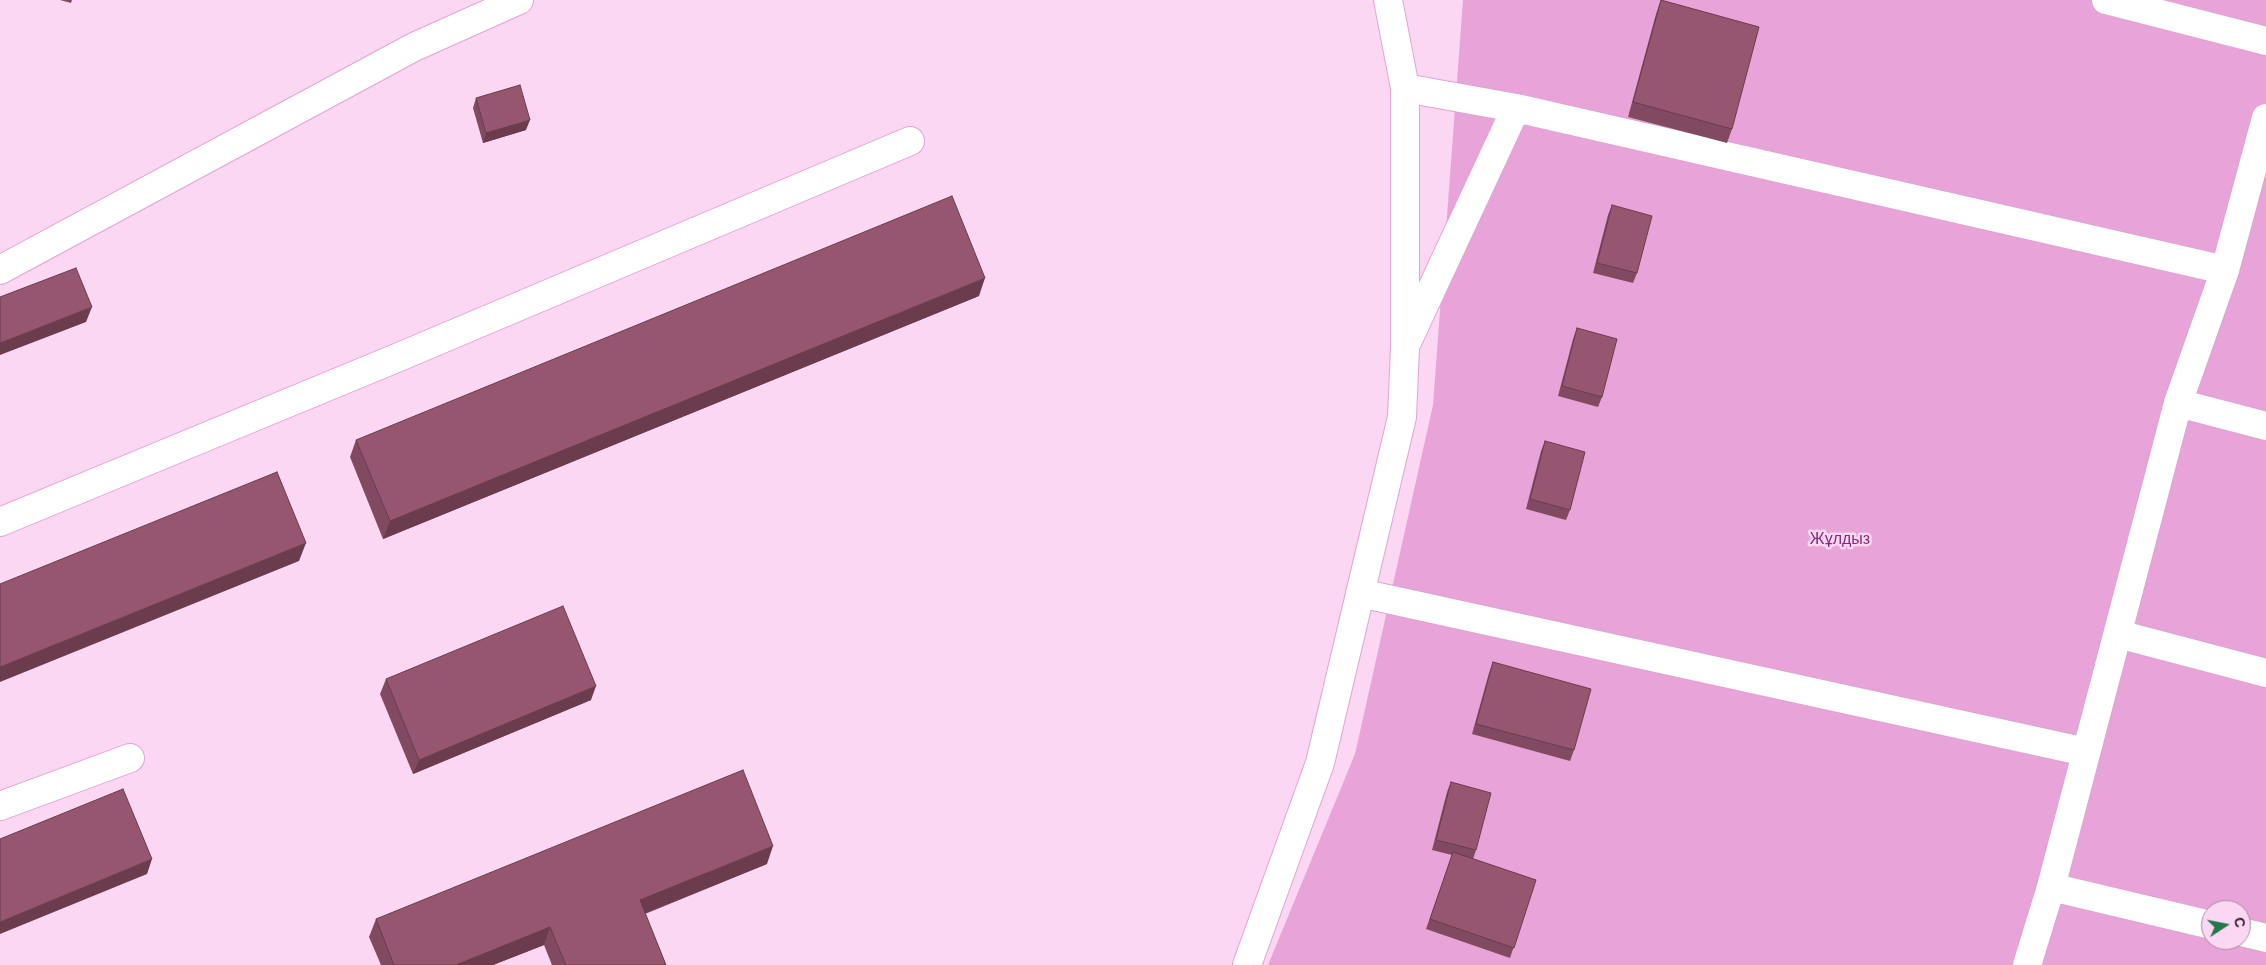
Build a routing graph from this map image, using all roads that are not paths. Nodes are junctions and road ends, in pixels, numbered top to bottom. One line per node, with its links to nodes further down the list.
1 (519, 0): 9 (street)
2 (1388, 0): 5 (street)
3 (2106, 0): 4 (street)
4 (2266, 41)
5 (1405, 88): 6 (street); 11 (street)
6 (1516, 108): 10 (street); 11 (street)
7 (2266, 118): 10 (street)
8 (910, 141): 14 (street)
9 (0, 270)
10 (2225, 270): 12 (street)
11 (1405, 347): 15 (street)
12 (2178, 403): 13 (street); 16 (street)
13 (2266, 426)
14 (0, 522)
15 (1360, 593): 18 (street); 25 (street)
16 (2118, 634): 17 (street); 18 (street)
17 (2266, 673)
18 (2086, 752): 21 (street)
19 (130, 758): 20 (street)
20 (0, 806)
21 (2051, 887): 22 (street); 26 (street)
22 (2201, 923)
23 (2251, 934): 24 (street)
24 (2266, 938)
25 (1246, 965)
26 (2027, 965)

